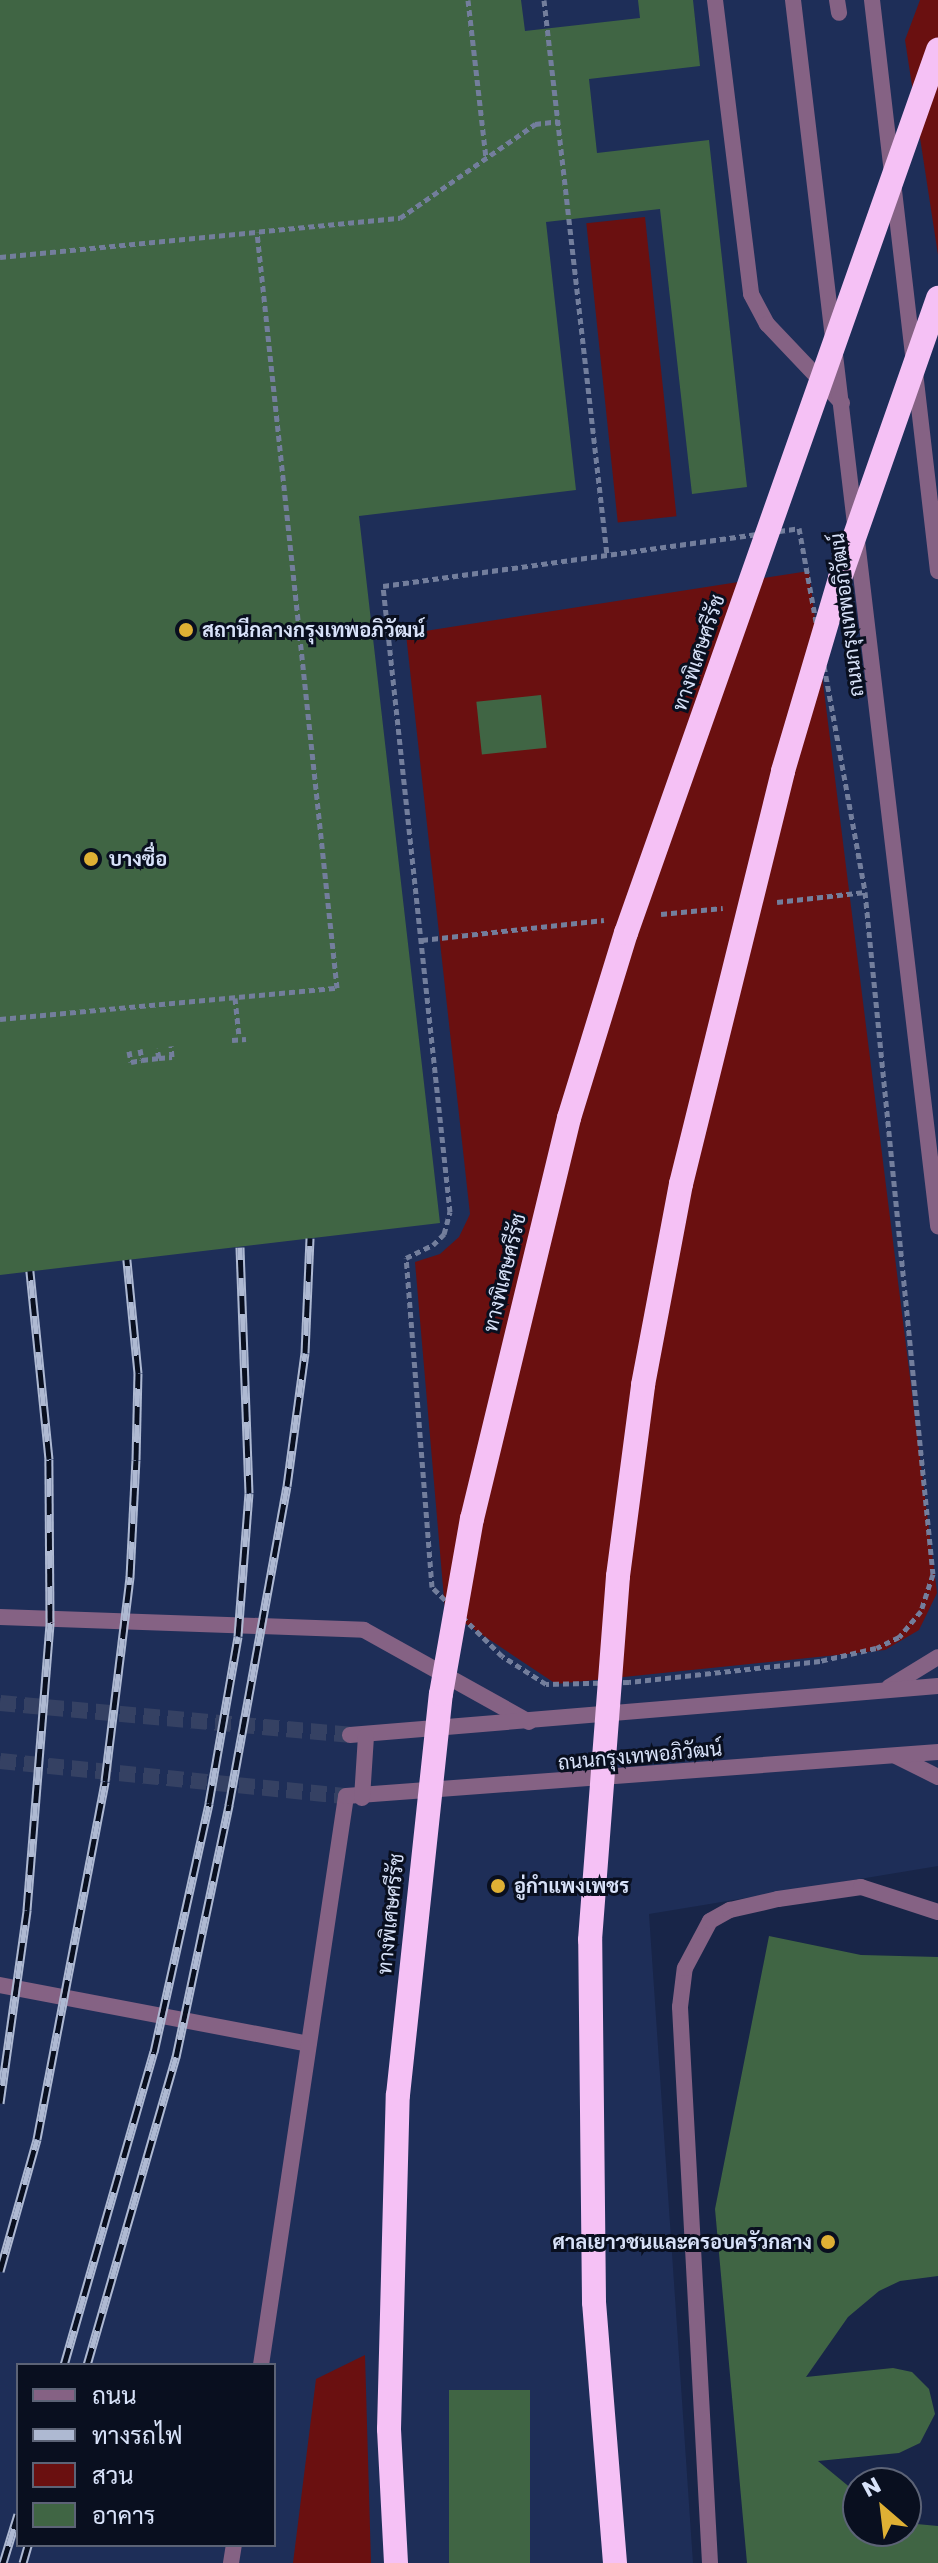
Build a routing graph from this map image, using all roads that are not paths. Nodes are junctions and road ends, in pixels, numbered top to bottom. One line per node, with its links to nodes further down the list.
1 (715, 0): 6 (street)
2 (793, 0): 6 (street, ถนนกรุงเทพอภิวัฒน์)
3 (872, 0): 7 (street)
4 (938, 50): 22 (highway, ทางพิเศษศรีรัช, bridge)
5 (938, 298): 23 (highway, bridge)
6 (842, 403): 8 (street, ถนนกรุงเทพอภิวัฒน์)
7 (938, 571)
8 (938, 1226)
9 (0, 1617): 13 (street)
10 (938, 1657): 12 (street)
11 (938, 1686): 12 (street)
12 (880, 1691): 13 (street)
13 (529, 1722): 17 (street)
14 (938, 1752): 15 (street, ถนนกรุงเทพอภิวัฒน์)
15 (894, 1756): 16 (street); 17 (street, ถนนกรุงเทพอภิวัฒน์)
16 (938, 1777)
17 (354, 1797): 20 (street)
18 (938, 1912): 24 (street)
19 (0, 1985): 20 (street)
20 (308, 2044): 21 (street)
21 (261, 2363)
22 (396, 2563)
23 (615, 2563)
24 (710, 2563)

